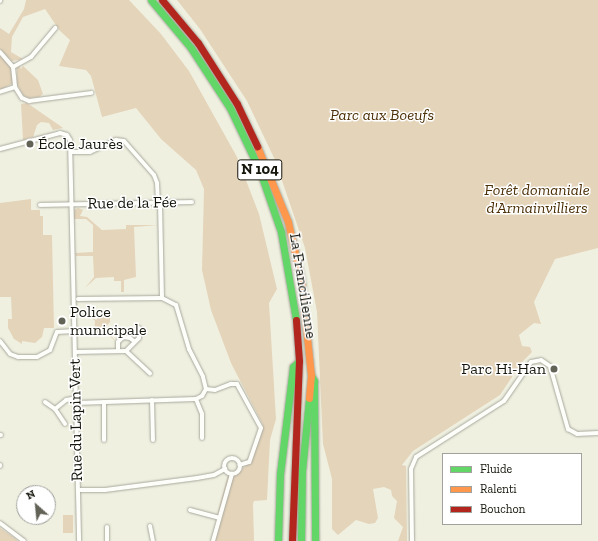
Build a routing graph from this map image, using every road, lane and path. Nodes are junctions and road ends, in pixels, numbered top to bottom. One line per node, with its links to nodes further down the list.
1 (151, 0): 26 (highway, La Francilienne / N 104)
2 (162, 0): 28 (highway, La Francilienne / N 104)
3 (55, 28): 5 (street)
4 (0, 52): 5 (street)
5 (13, 67): 6 (street)
6 (15, 87): 7 (street); 8 (street)
7 (0, 92)
8 (91, 93)
9 (0, 149): 10 (street, Rue du Lapin Vert)
10 (71, 152): 12 (street); 14 (street, Rue du Lapin Vert)
11 (192, 202): 12 (street, Rue de la Fée)
12 (159, 203): 14 (street, Rue de la Fée); 16 (street)
13 (40, 205): 14 (street, Rue de la Fée)
14 (72, 205): 15 (street, Rue du Lapin Vert)
15 (73, 296): 17 (street); 18 (street, Rue du Lapin Vert)
16 (162, 298): 17 (street); 29 (street)
17 (78, 299): 18 (street)
18 (73, 303): 20 (street, Rue du Lapin Vert)
19 (140, 328): 22 (street)
20 (75, 331): 21 (street); 25 (street, Rue du Lapin Vert)
21 (0, 341)
22 (135, 342): 23 (street); 24 (street)
23 (118, 351): 24 (street); 25 (street)
24 (126, 351): 27 (street)
25 (75, 352): 32 (street, Rue du Lapin Vert)
26 (299, 361): 50 (highway); 56 (highway, La Francilienne / N 104)
27 (150, 373)
28 (311, 375): 57 (highway, La Francilienne / N 104); 58 (highway)
29 (206, 389): 30 (street); 41 (street)
30 (196, 399): 31 (street); 38 (street)
31 (152, 400): 34 (street); 40 (street)
32 (76, 401): 34 (street); 35 (street); 44 (street, Rue du Lapin Vert)
33 (45, 402): 35 (street)
34 (104, 402): 39 (street)
35 (55, 409): 36 (street)
36 (65, 424)
37 (598, 433): 59 (street)
38 (202, 438)
39 (104, 440)
40 (153, 440)
41 (239, 465): 42 (street); 43 (street)
42 (225, 469): 43 (street); 44 (street)
43 (232, 474): 46 (street)
44 (78, 490): 52 (street, Rue du Lapin Vert)
45 (190, 510): 46 (street)
46 (219, 518): 55 (street)
47 (0, 523): 51 (street)
48 (150, 526): 54 (street)
49 (107, 527): 53 (street)
50 (278, 540)
51 (24, 541)
52 (79, 541)
53 (107, 541)
54 (153, 541)
55 (212, 541)
56 (292, 541)
57 (302, 541)
58 (315, 541)
59 (412, 541)

